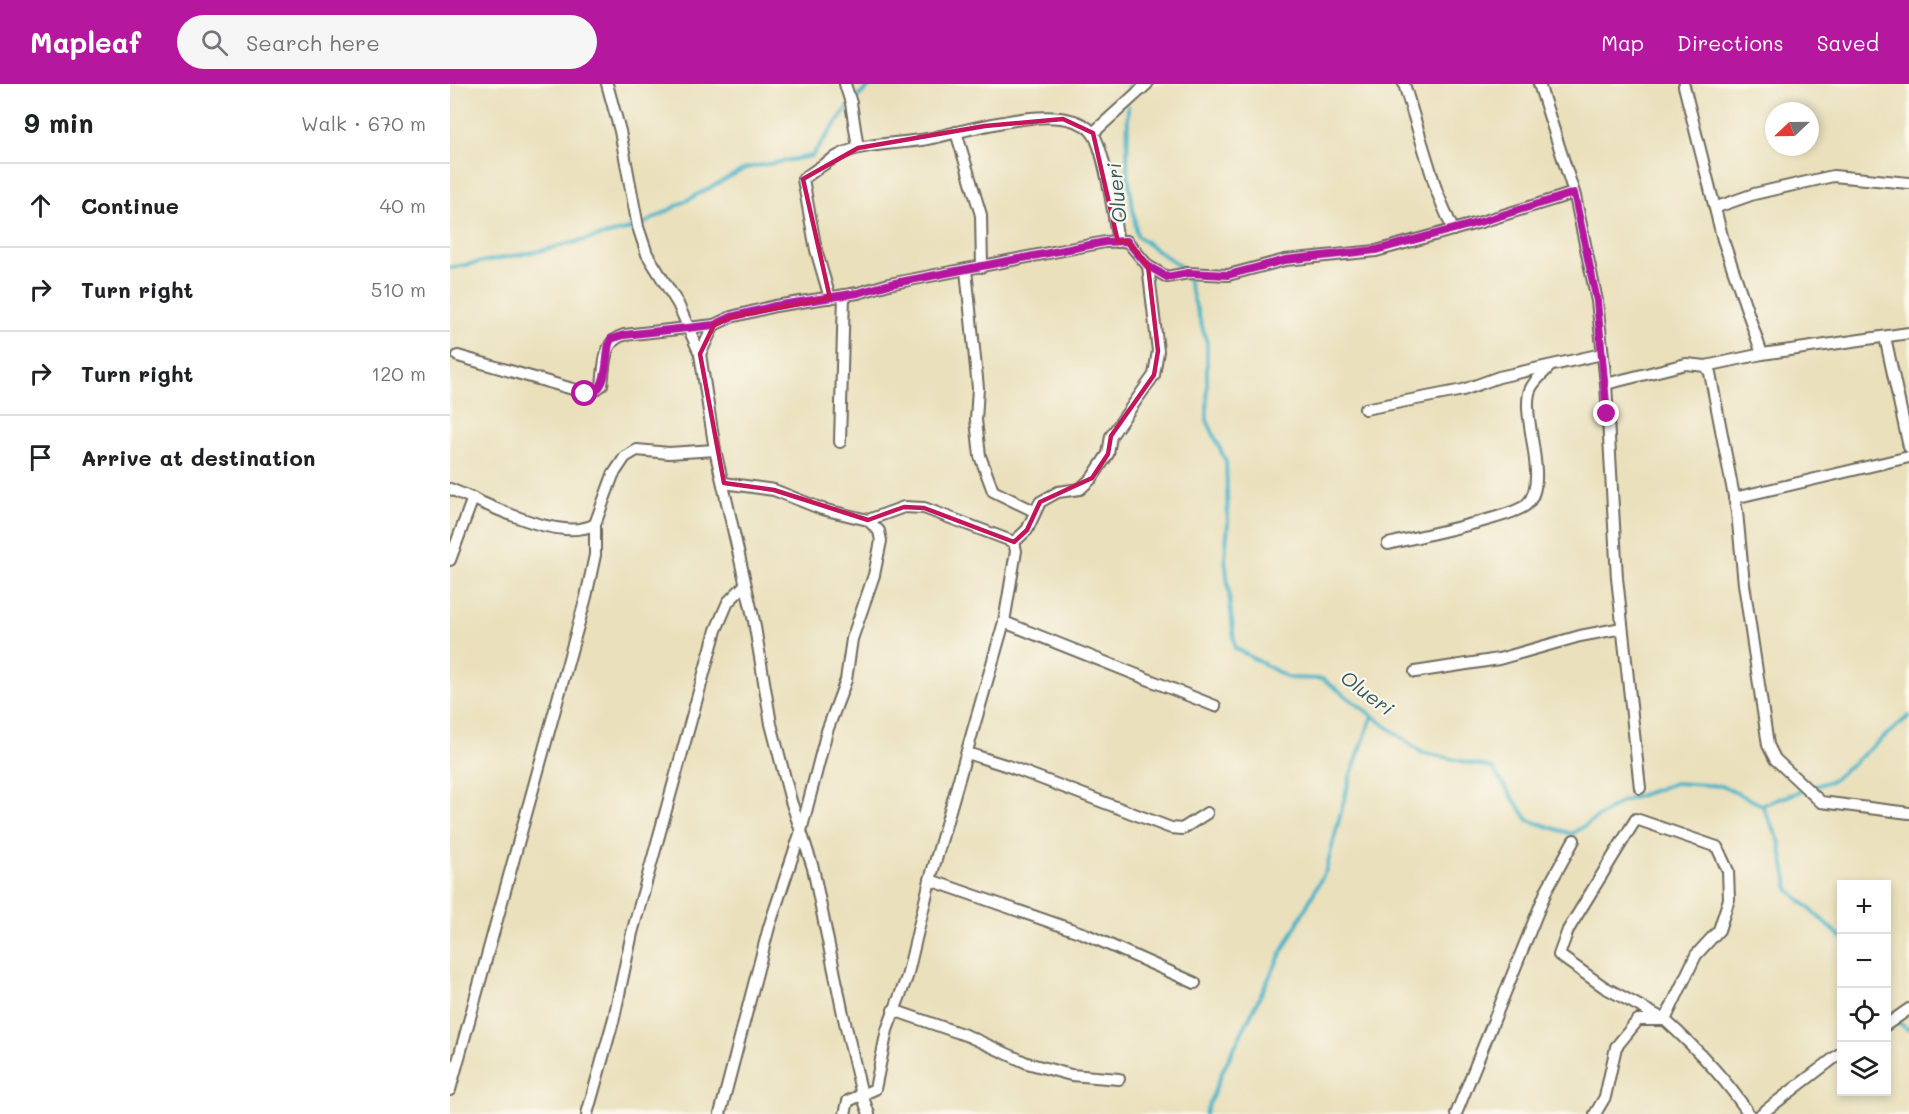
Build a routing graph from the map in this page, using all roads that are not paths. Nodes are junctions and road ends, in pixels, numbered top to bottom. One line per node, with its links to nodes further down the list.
1 (608, 84): 21 (street)
2 (844, 84): 9 (street)
3 (1404, 84): 13 (street)
4 (1539, 84): 11 (street)
5 (1684, 86): 12 (street)
6 (1144, 87): 8 (street)
7 (956, 132): 8 (street); 9 (street); 16 (street)
8 (1093, 133): 14 (street)
9 (858, 148): 19 (street)
10 (1909, 183): 12 (street)
11 (1574, 193): 13 (street); 25 (street)
12 (1717, 207): 26 (street)
13 (1453, 230): 15 (street)
14 (1118, 242): 15 (street); 16 (street)
15 (1148, 266): 40 (street)
16 (982, 267): 17 (street)
17 (966, 270): 18 (street); 40 (street)
18 (844, 295): 19 (street); 32 (street)
19 (830, 298): 20 (street)
20 (714, 325): 21 (street); 24 (street)
21 (687, 326): 24 (street); 27 (street)
22 (1909, 333): 23 (street)
23 (1885, 337): 26 (street); 33 (street)
24 (700, 354): 34 (street)
25 (1602, 354): 29 (street); 30 (street)
26 (1762, 354): 28 (street)
27 (458, 356)
28 (1707, 366): 30 (street); 39 (street)
29 (1549, 367): 31 (street); 44 (street)
30 (1606, 384): 48 (street)
31 (1365, 409)
32 (840, 442)
33 (1909, 447)
34 (715, 450): 36 (street); 42 (street)
35 (1909, 457): 39 (street)
36 (724, 483): 41 (street); 46 (street)
37 (450, 489): 38 (street)
38 (473, 498): 42 (street); 45 (street)
39 (1734, 498): 54 (street)
40 (1034, 511): 43 (street)
41 (868, 520): 43 (street); 55 (street)
42 (595, 524): 65 (street)
43 (1014, 542): 47 (street)
44 (1388, 544)
45 (450, 560)
46 (744, 586): 55 (street); 67 (street)
47 (1005, 622): 50 (street); 51 (street)
48 (1622, 628): 49 (street); 52 (street)
49 (1415, 672)
50 (1215, 706)
51 (966, 753): 53 (street); 57 (street)
52 (1640, 788)
53 (1207, 813)
54 (1909, 813)
55 (801, 831): 66 (street); 68 (street)
56 (1574, 840): 71 (street)
57 (930, 880): 58 (street); 59 (street)
58 (1195, 983)
59 (893, 1010): 64 (street); 66 (street)
60 (1905, 1013): 62 (street)
61 (1665, 1020): 61 (street); 72 (street); 73 (street)
62 (1891, 1022)
63 (1837, 1056): 74 (street)
64 (1119, 1079)
65 (450, 1090)
66 (862, 1095): 69 (street); 70 (street)
67 (587, 1114)
68 (720, 1114)
69 (845, 1114)
70 (869, 1114)
71 (1456, 1114)
72 (1595, 1114)
73 (1749, 1114)
74 (1761, 1114)

